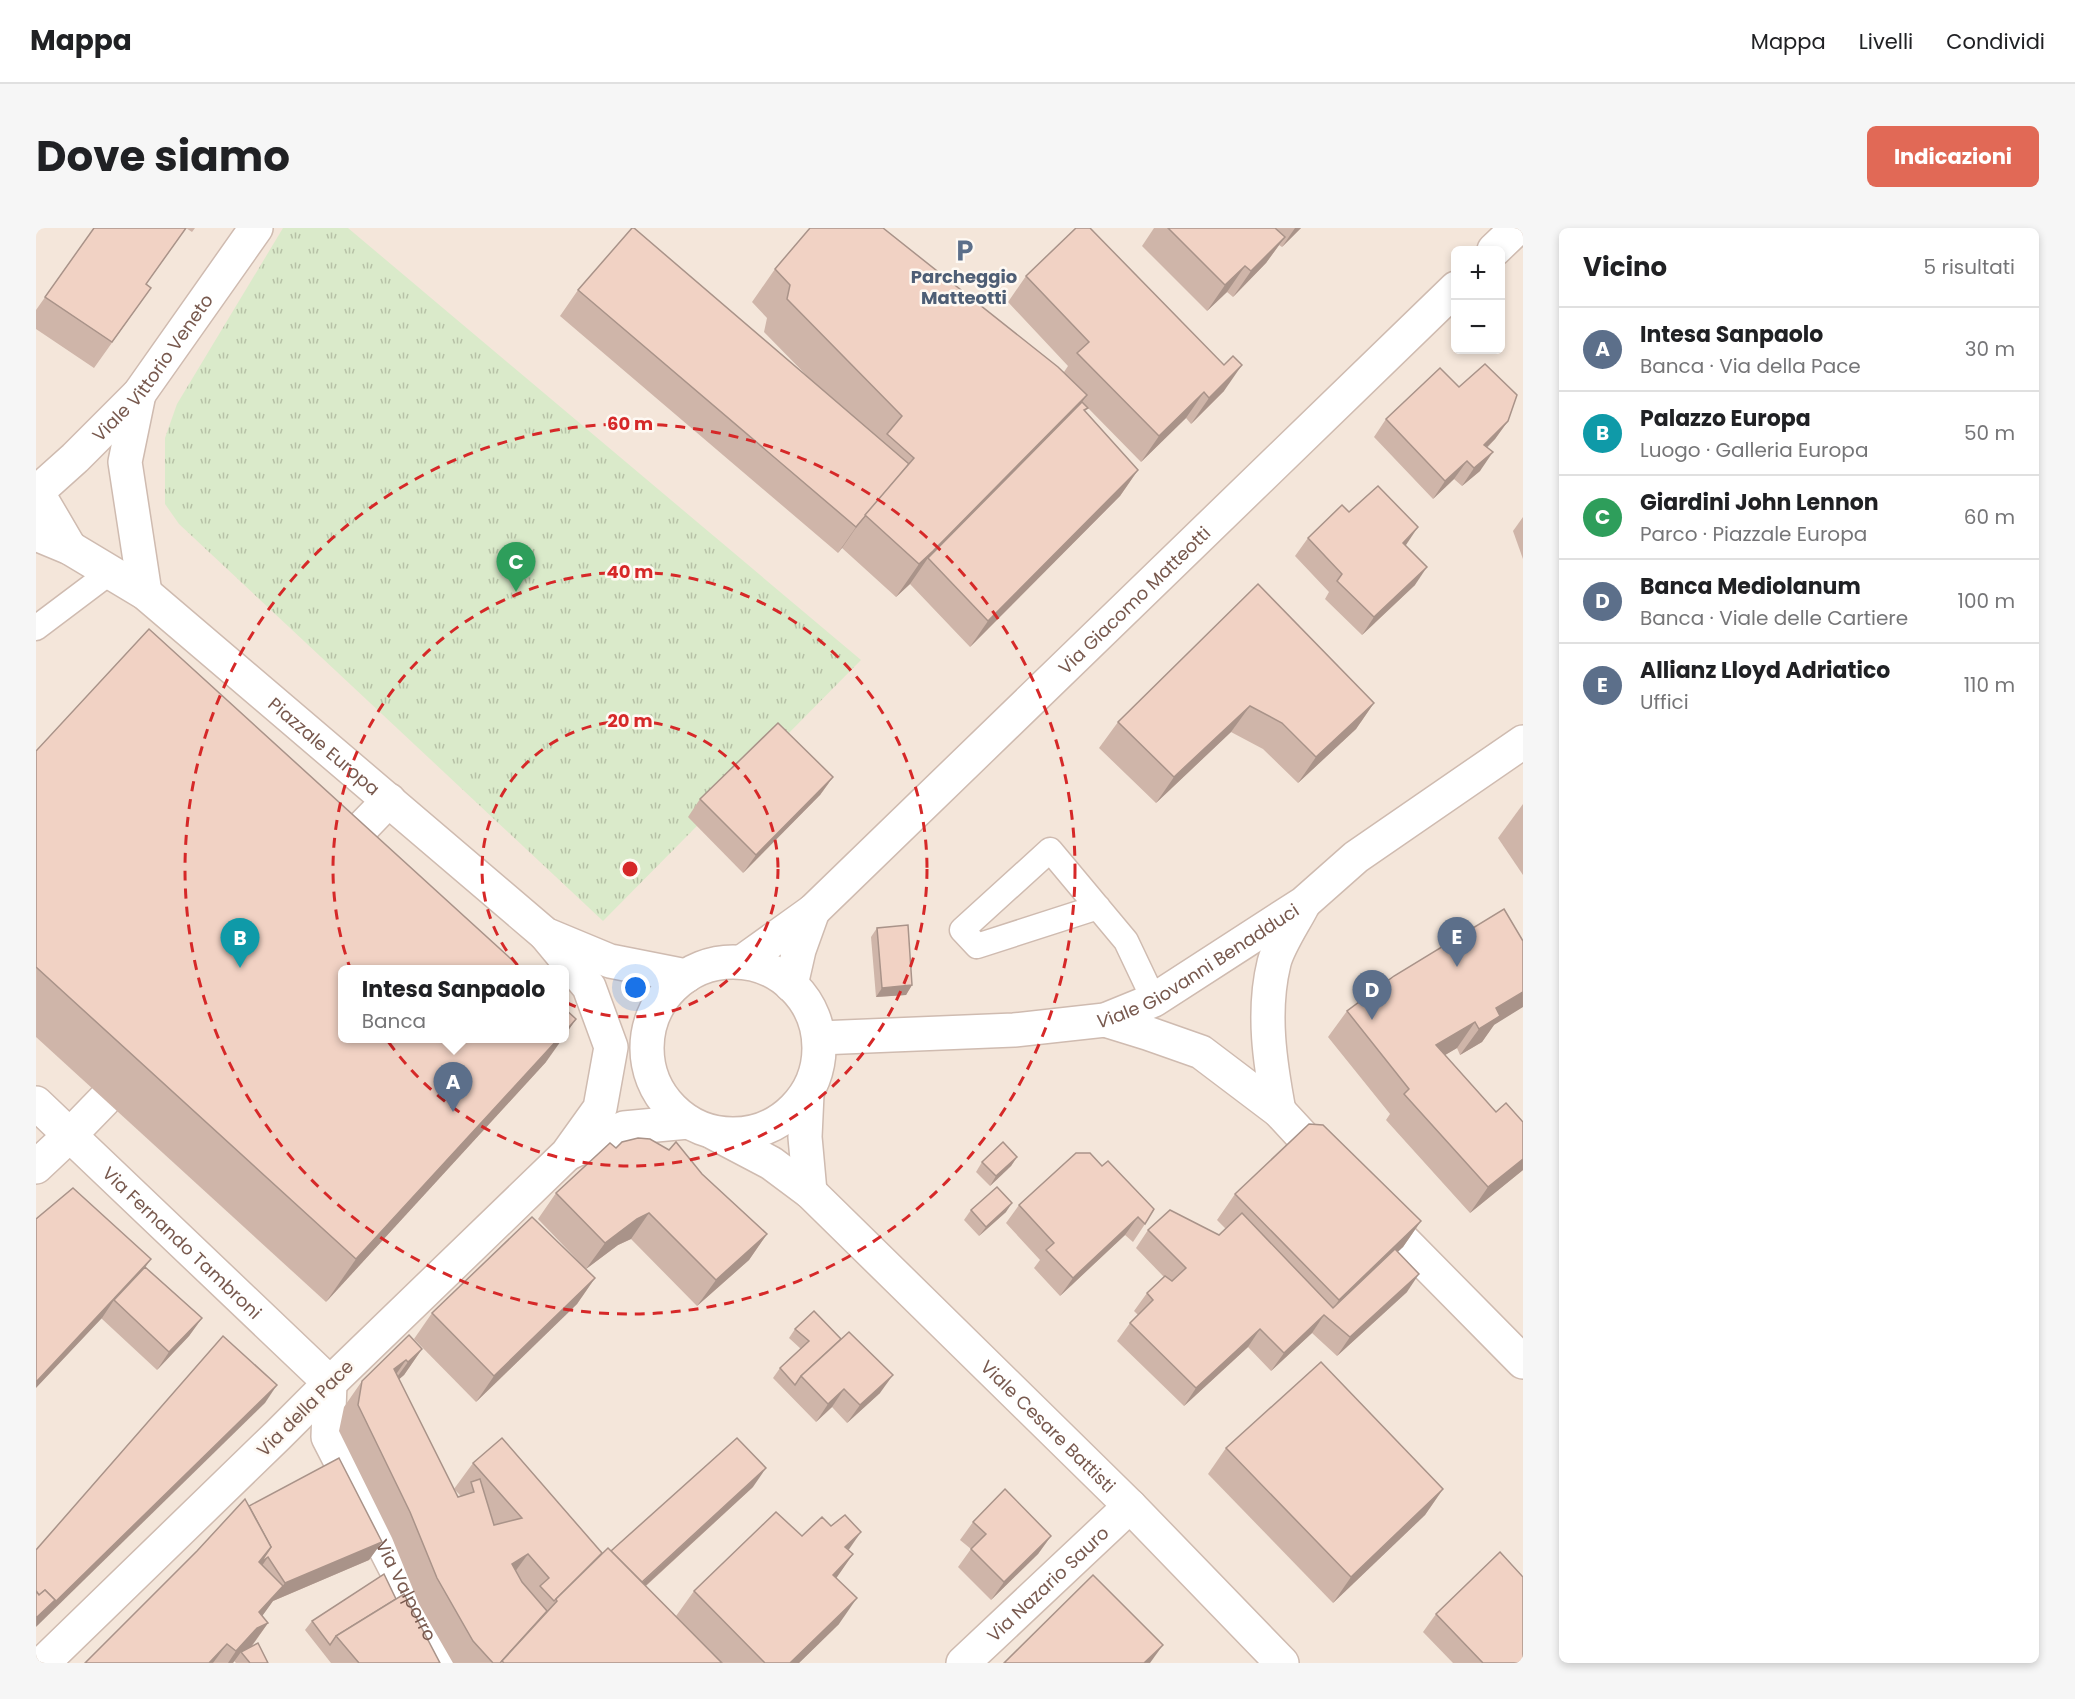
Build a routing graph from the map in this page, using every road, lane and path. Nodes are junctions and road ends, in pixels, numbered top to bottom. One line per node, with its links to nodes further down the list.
1 (256, 228): 5 (street, Viale Vittorio Veneto)
2 (1517, 228): 3 (street)
3 (1498, 246)
4 (1451, 292): 17 (street, Via Giacomo Matteotti)
5 (139, 394): 6 (street, Viale Vittorio Veneto); 10 (street)
6 (37, 492): 8 (street)
7 (36, 534): 8 (street, Piazzale Europa)
8 (70, 548): 9 (street, Piazzale Europa)
9 (109, 573): 10 (street, Piazzale Europa); 11 (lane)
10 (145, 592): 13 (street, Piazzale Europa)
11 (36, 628)
12 (1523, 742): 15 (street, Viale Giovanni Benadduci)
13 (389, 800): 14 (street); 18 (street, Piazzale Europa)
14 (328, 863)
15 (1304, 903): 22 (street, Viale Giovanni Benadduci); 28 (street)
16 (1098, 907): 16 (lane); 22 (lane)
17 (813, 911): 19 (street, Via Giacomo Matteotti); 21 (street, Via Giacomo Matteotti)
18 (546, 934): 20 (street, Piazzale Europa); 31 (street, Via della Pace)
19 (742, 963): 20 (street); 21 (street)
20 (686, 976): 29 (street)
21 (791, 985): 24 (street)
22 (1154, 1000): 23 (street, Viale Giovanni Benadduci)
23 (1105, 1020): 24 (street, Viale Giovanni Benadduci); 28 (street)
24 (819, 1038): 25 (street)
25 (807, 1094): 29 (street); 33 (street)
26 (104, 1100): 30 (street)
27 (36, 1103): 30 (street, Via Fernando Tambroni)
28 (1279, 1111): 34 (street)
29 (701, 1128): 31 (street, Via della Pace); 33 (street, Viale Cesare Battisti)
30 (69, 1136): 32 (street); 35 (street, Via Fernando Tambroni)
31 (567, 1154): 35 (street, Via della Pace)
32 (36, 1167)
33 (810, 1192): 36 (street, Viale Cesare Battisti)
34 (1523, 1362)
35 (330, 1383): 37 (street, Via della Pace); 38 (street, Via Valporro)
36 (1130, 1506): 39 (street, Via Nazario Sauro); 40 (street, Viale Cesare Battisti)
37 (43, 1663)
38 (444, 1663)
39 (963, 1663)
40 (1282, 1663)

